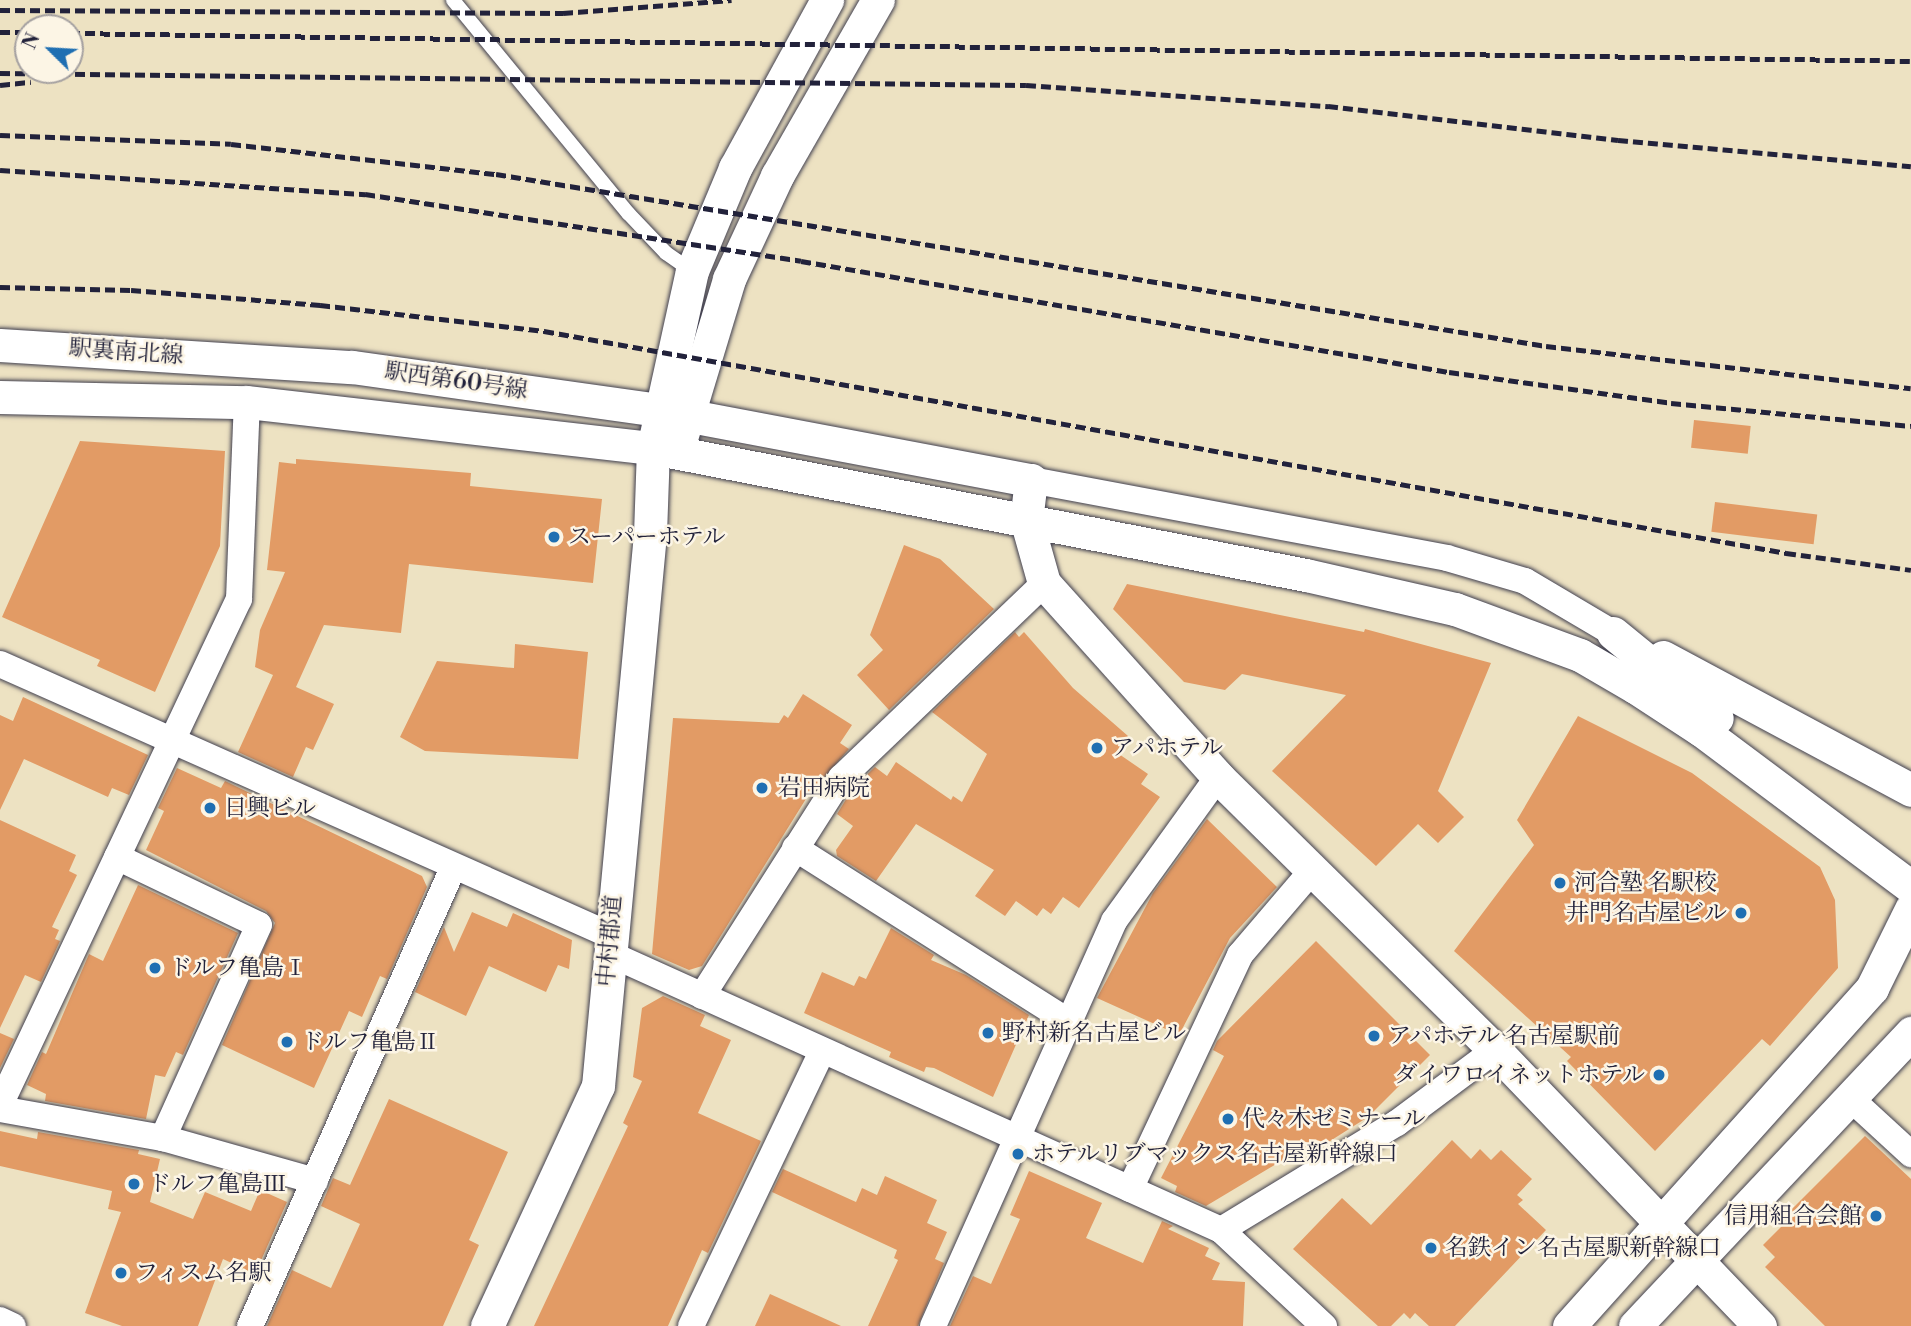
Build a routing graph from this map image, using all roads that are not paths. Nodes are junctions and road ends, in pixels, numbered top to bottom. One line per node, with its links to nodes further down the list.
1 (453, 0): 4 (lane)
2 (827, 0): 4 (street)
3 (878, 0): 9 (street)
4 (692, 271): 9 (street)
5 (0, 345): 6 (street, 駅裏南北線)
6 (252, 360): 9 (street, 駅西第60号線)
7 (0, 397): 8 (street, 駅裏南北線)
8 (247, 402): 10 (street, 駅西第60号線); 16 (street)
9 (673, 413): 10 (street, 中村郡道); 11 (street, 駅西第60号線)
10 (665, 450): 12 (street, 駅西第60号線); 26 (street, 中村郡道)
11 (1031, 480): 12 (street); 14 (street)
12 (1026, 519): 13 (street); 24 (street, 駅西第60号線)
13 (1044, 583): 17 (street); 19 (street)
14 (1613, 633): 18 (street); 23 (street)
15 (0, 664): 16 (street)
16 (172, 741): 20 (street); 21 (street)
17 (1218, 777): 22 (street); 28 (street)
18 (1911, 790)
19 (795, 848): 27 (street); 28 (street)
20 (117, 857): 33 (street); 34 (street)
21 (453, 868): 26 (street); 37 (street)
22 (1311, 872): 30 (street); 38 (street)
23 (1911, 881)
24 (1911, 887)
25 (1911, 909): 39 (street)
26 (609, 944): 27 (street); 45 (street, 中村郡道)
27 (702, 996): 31 (street)
28 (1069, 1022): 35 (street)
29 (1911, 1033): 32 (street)
30 (1494, 1050): 39 (street); 40 (street)
31 (821, 1051): 35 (street); 46 (street)
32 (1850, 1098): 36 (street); 41 (street)
33 (0, 1107): 34 (street)
34 (163, 1139): 37 (street)
35 (1017, 1140): 38 (street); 47 (street)
36 (1911, 1154)
37 (315, 1181): 44 (street)
38 (1130, 1189): 40 (street)
39 (1661, 1226): 41 (street); 49 (street)
40 (1221, 1230): 48 (street)
41 (1695, 1260): 50 (street); 51 (street)
42 (0, 1320): 43 (street)
43 (13, 1326)
44 (250, 1326)
45 (487, 1326)
46 (691, 1326)
47 (933, 1326)
48 (1324, 1326)
49 (1569, 1326)
50 (1635, 1326)
51 (1760, 1326)

